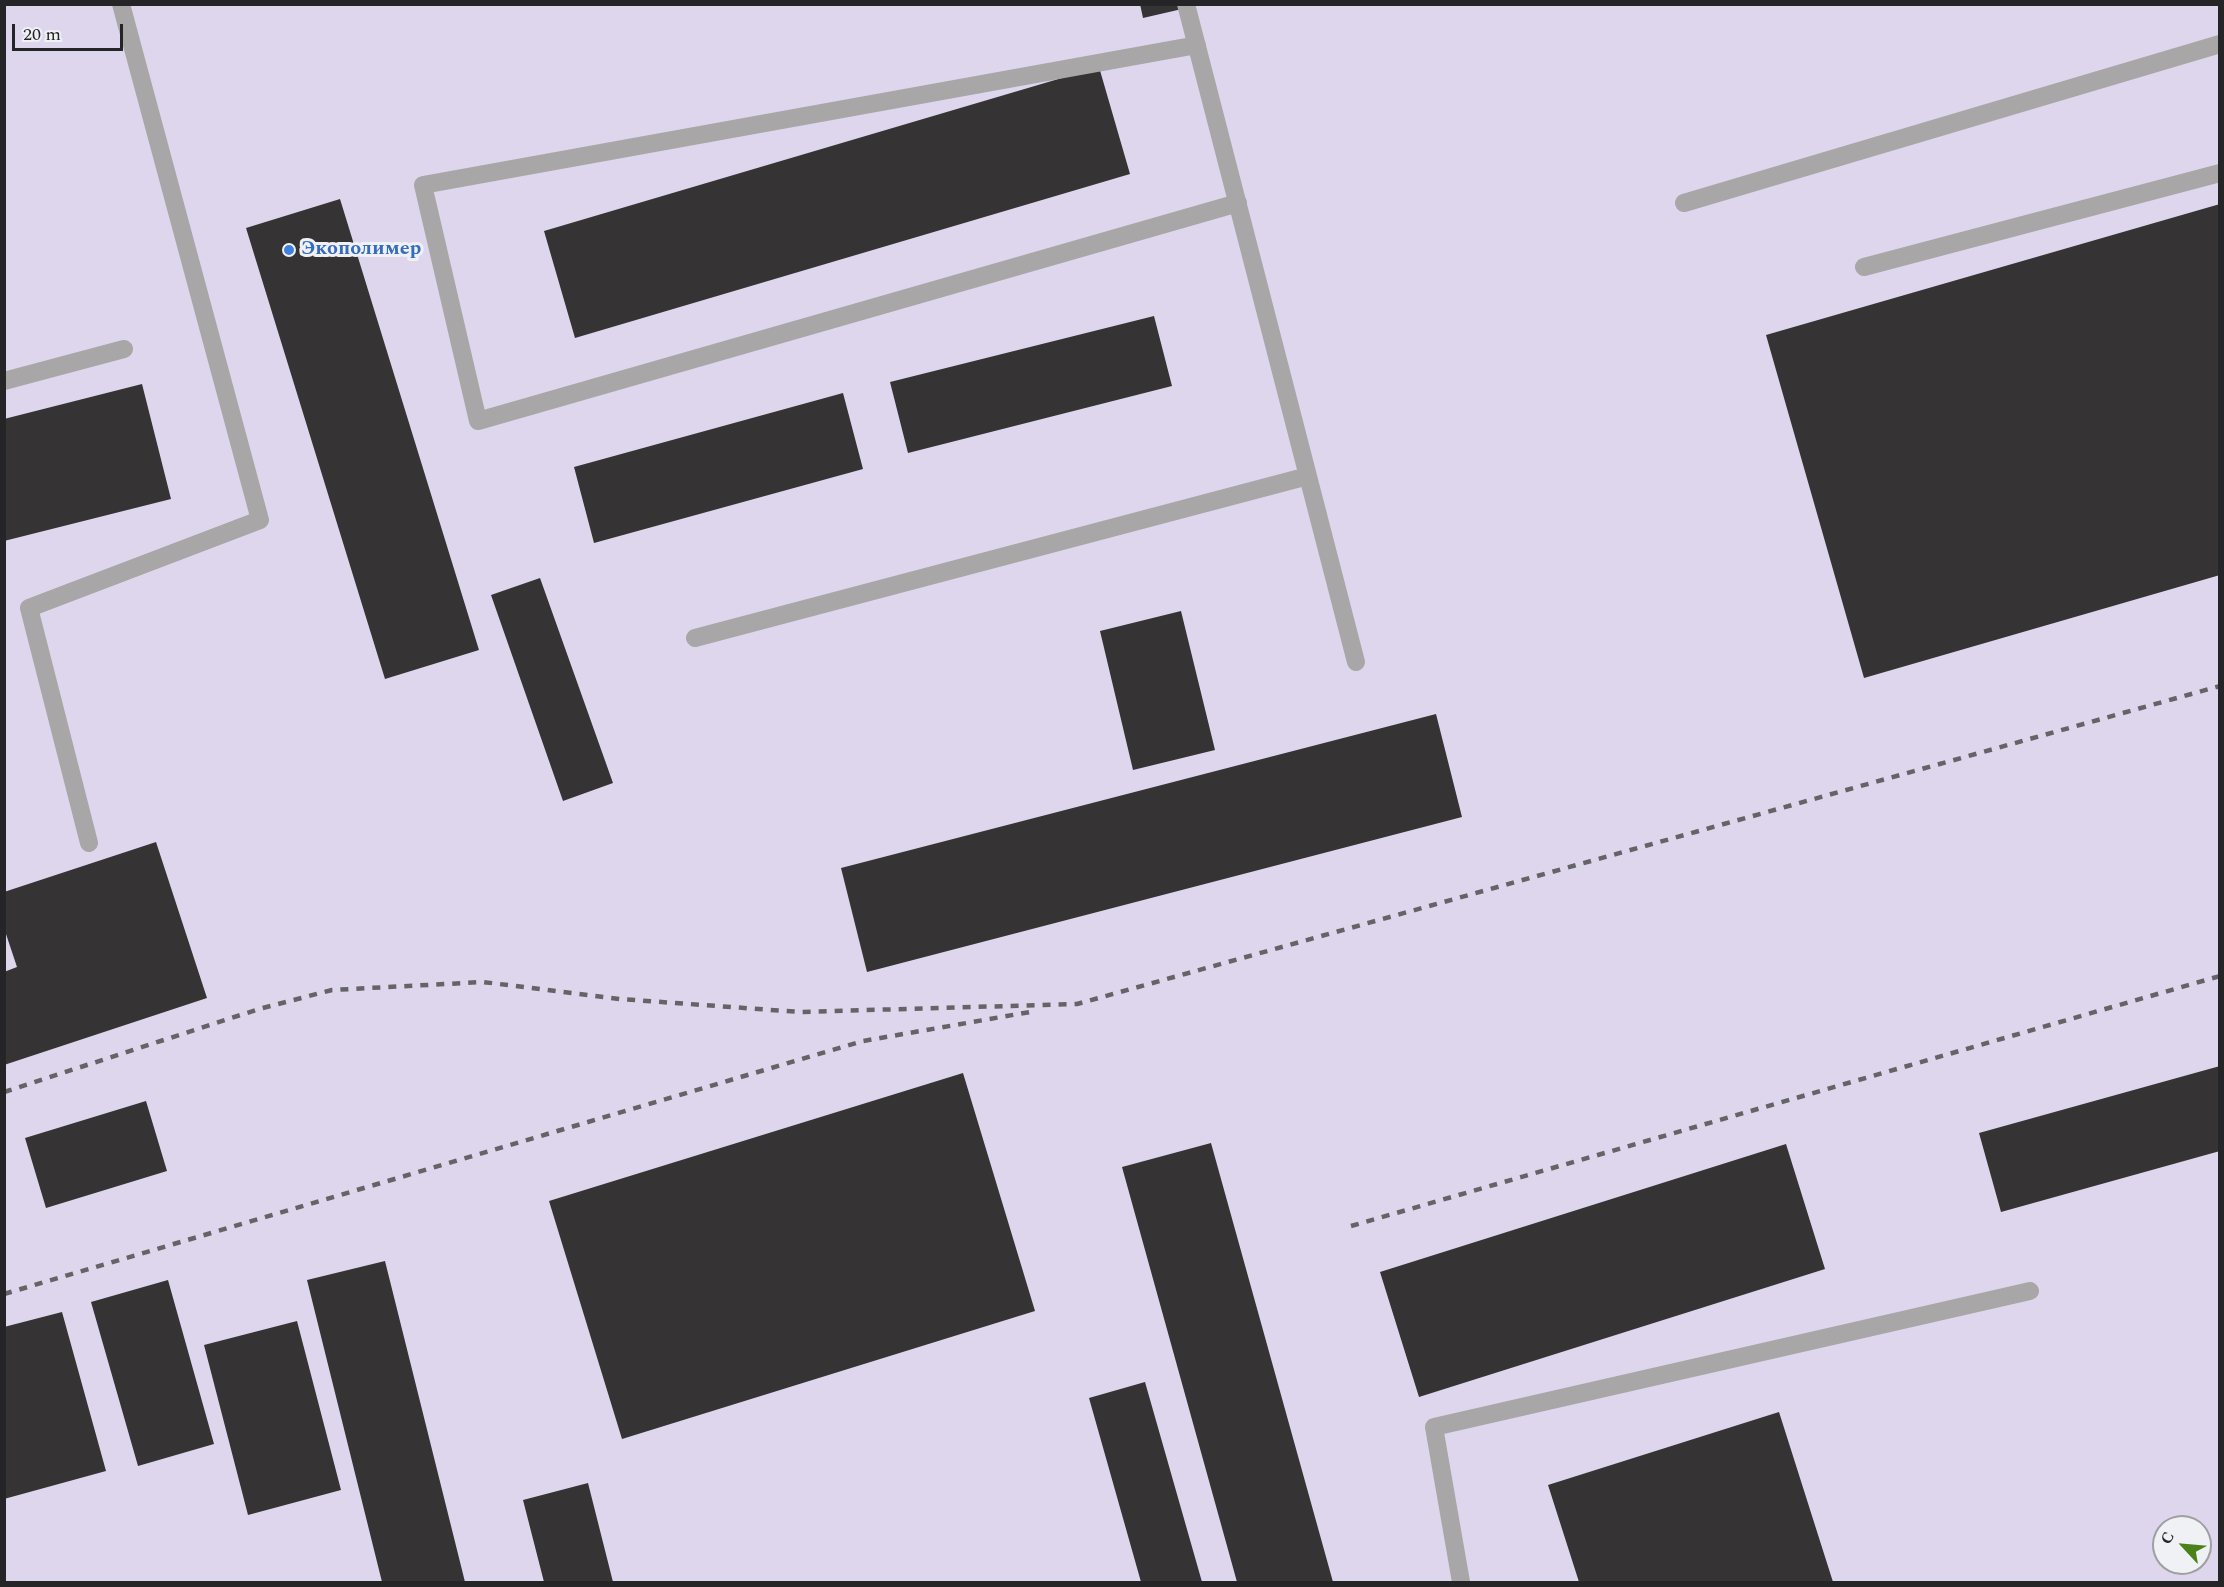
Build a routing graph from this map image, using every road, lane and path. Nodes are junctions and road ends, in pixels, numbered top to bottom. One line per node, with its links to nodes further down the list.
1 (121, 4): 14 (lane)
2 (1186, 4): 4 (lane)
3 (2220, 44): 7 (lane)
4 (1197, 45): 6 (lane); 6 (lane)
5 (2220, 173): 8 (lane)
6 (1238, 203): 11 (lane)
7 (1684, 203)
8 (1864, 267)
9 (124, 349): 10 (lane)
10 (4, 381)
11 (1308, 476): 12 (lane); 13 (lane)
12 (695, 638)
13 (1356, 662)
14 (89, 843)
15 (2030, 1291): 16 (lane)
16 (1461, 1582)

